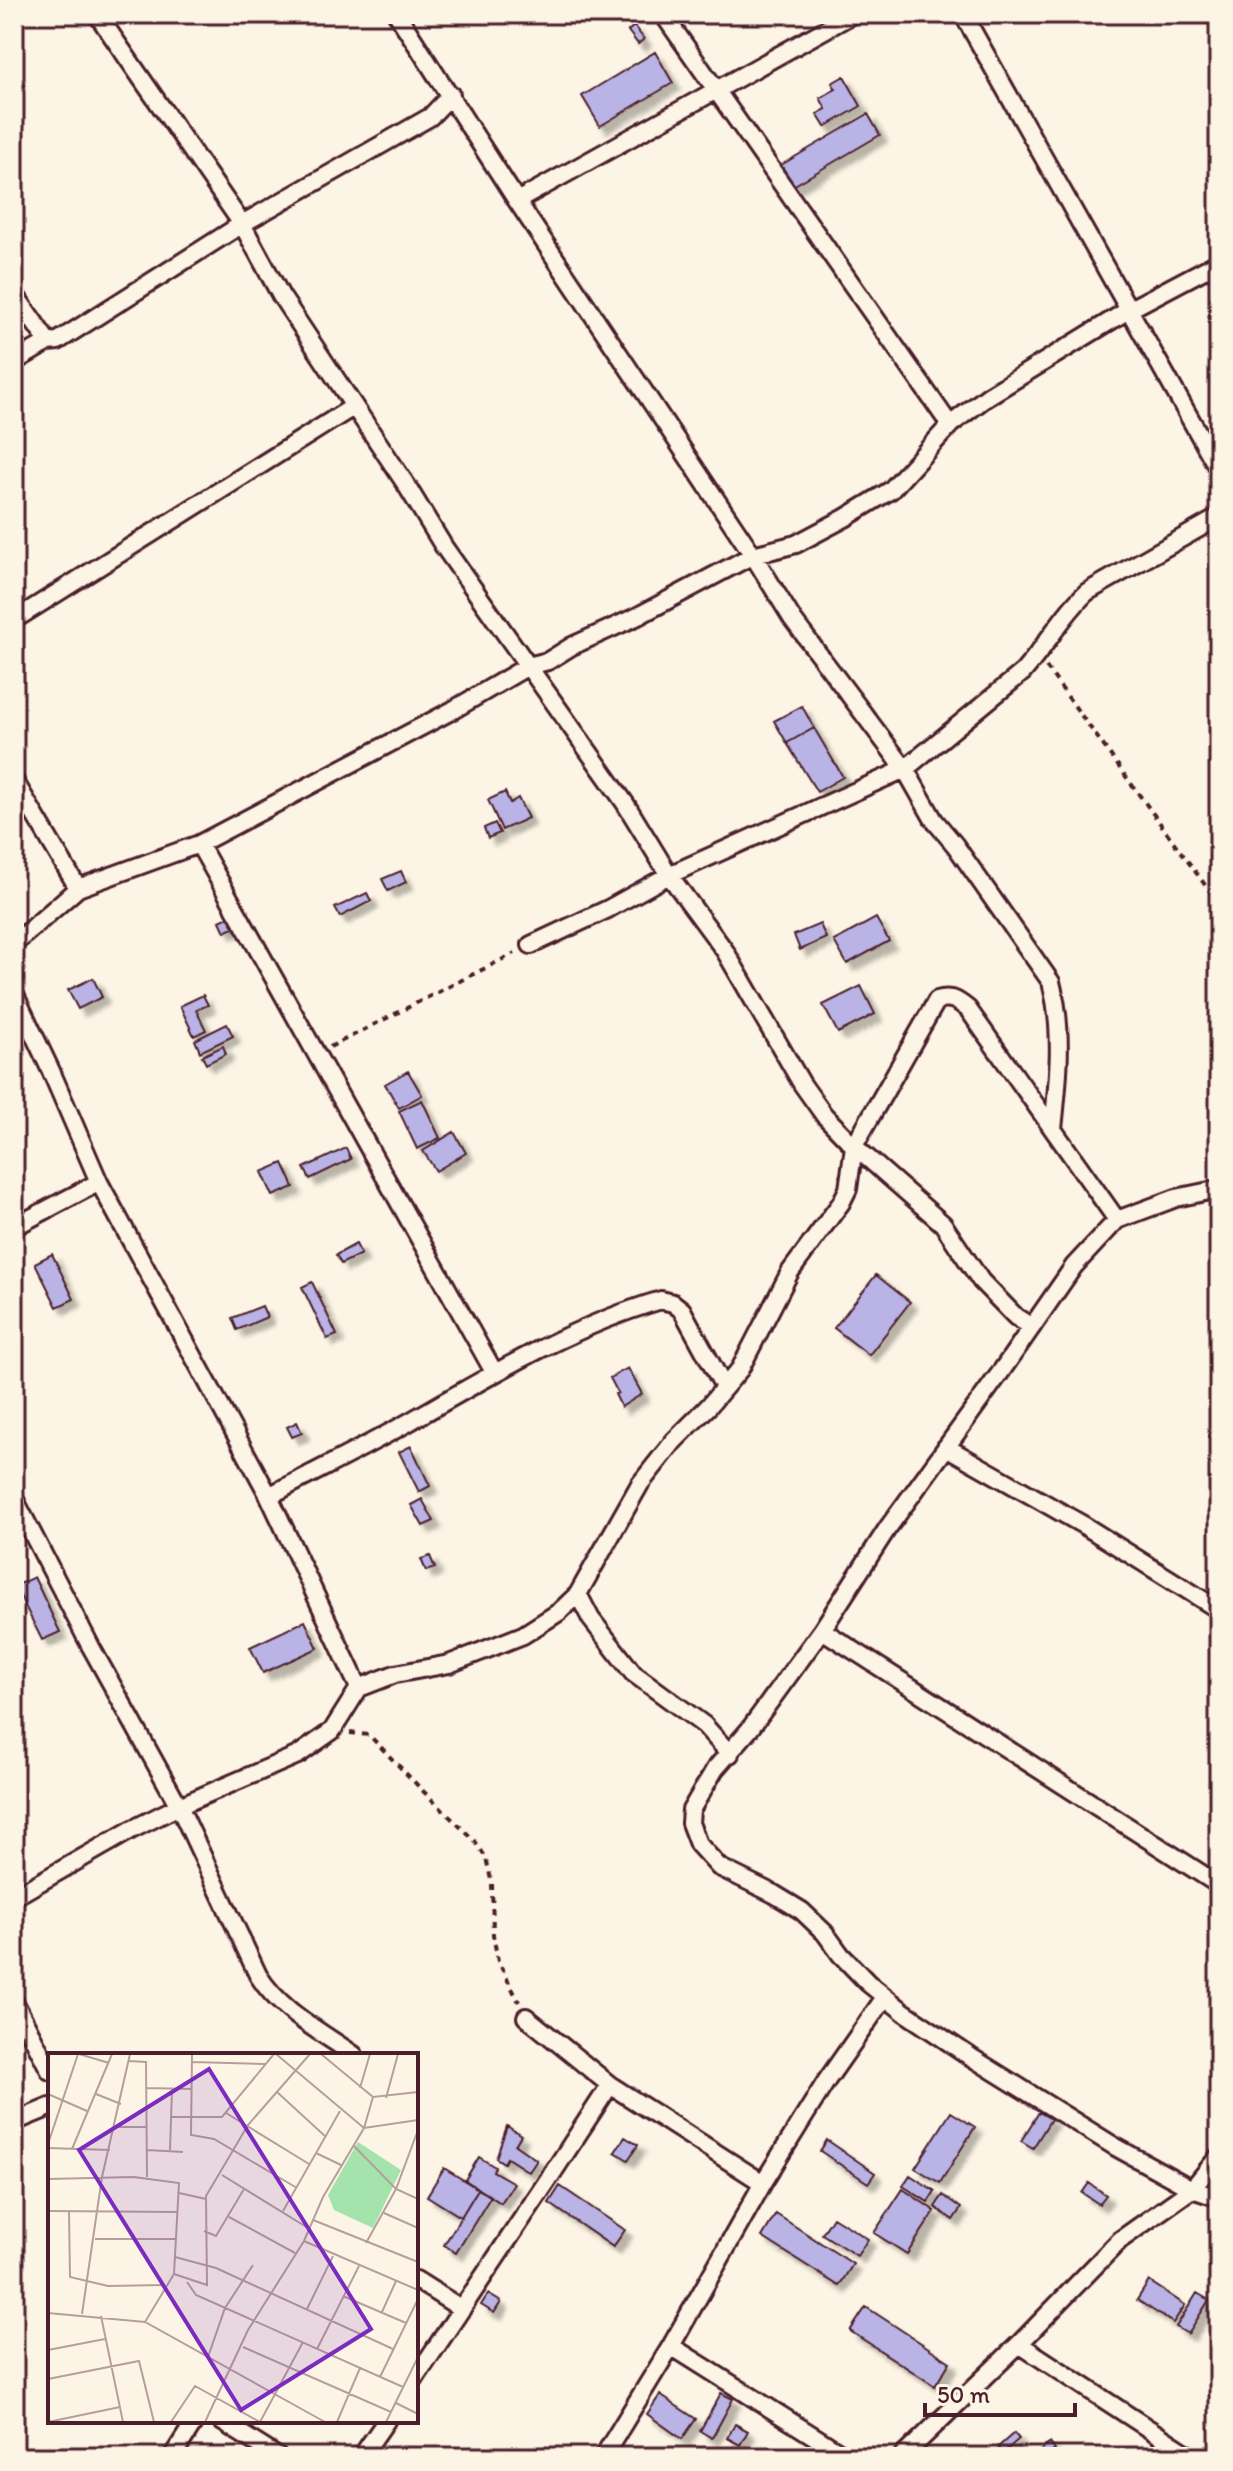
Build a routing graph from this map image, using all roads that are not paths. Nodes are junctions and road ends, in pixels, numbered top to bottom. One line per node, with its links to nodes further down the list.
1 (97, 14): 9 (street)
2 (397, 14): 7 (street)
3 (663, 14): 6 (street)
4 (853, 14): 6 (street)
5 (963, 14): 12 (street)
6 (715, 91): 8 (street); 16 (street)
7 (451, 95): 8 (street); 9 (street)
8 (517, 201): 19 (street)
9 (242, 224): 13 (street); 15 (street)
10 (1219, 262): 12 (street)
11 (14, 293): 13 (street)
12 (1130, 309): 16 (street); 17 (street)
13 (48, 342): 14 (street)
14 (14, 362)
15 (353, 407): 20 (street); 21 (street)
16 (950, 425): 19 (street)
17 (1219, 470)
18 (1219, 517): 22 (street)
19 (753, 555): 21 (street); 22 (street)
20 (14, 620)
21 (528, 666): 24 (street); 25 (street)
22 (905, 769): 25 (street); 30 (street)
23 (14, 780): 26 (street)
24 (199, 844): 26 (street); 37 (street)
25 (669, 875): 28 (street); 31 (street)
26 (78, 888): 27 (street)
27 (14, 944)
28 (531, 945)
29 (14, 993): 32 (street)
30 (1053, 1129): 31 (street); 34 (street)
31 (854, 1146): 36 (street); 38 (street)
32 (99, 1182): 35 (street); 40 (street)
33 (1219, 1189): 34 (street)
34 (1117, 1220): 36 (street)
35 (14, 1227)
36 (1032, 1327): 39 (street)
37 (494, 1372): 38 (street); 40 (street)
38 (724, 1387): 42 (street)
39 (946, 1447): 43 (street); 44 (street)
40 (269, 1496): 45 (street)
41 (14, 1498): 47 (street)
42 (578, 1594): 45 (street); 46 (street)
43 (1219, 1610)
44 (822, 1630): 46 (street); 48 (street)
45 (359, 1688): 47 (street)
46 (730, 1754): 50 (street)
47 (179, 1806): 49 (street); 53 (street)
48 (1219, 1885)
49 (14, 1897)
50 (885, 1997): 59 (street); 60 (street)
51 (14, 2001): 54 (street)
52 (526, 2017): 55 (street)
53 (351, 2053)
54 (48, 2067)
55 (610, 2085): 59 (street); 63 (street)
56 (48, 2108): 57 (street)
57 (14, 2122)
58 (1219, 2156): 60 (street)
59 (763, 2183): 65 (street)
60 (1192, 2189): 61 (street); 64 (street)
61 (1219, 2198)
62 (418, 2281): 63 (street)
63 (462, 2309): 66 (street)
64 (1019, 2344): 75 (street); 76 (street)
65 (671, 2346): 73 (street); 74 (street)
66 (418, 2374)
67 (194, 2423): 70 (street)
68 (224, 2423): 71 (street)
69 (385, 2423): 72 (street)
70 (172, 2457)
71 (278, 2457)
72 (361, 2457)
73 (603, 2457)
74 (847, 2457)
75 (902, 2457)
76 (1192, 2457)

